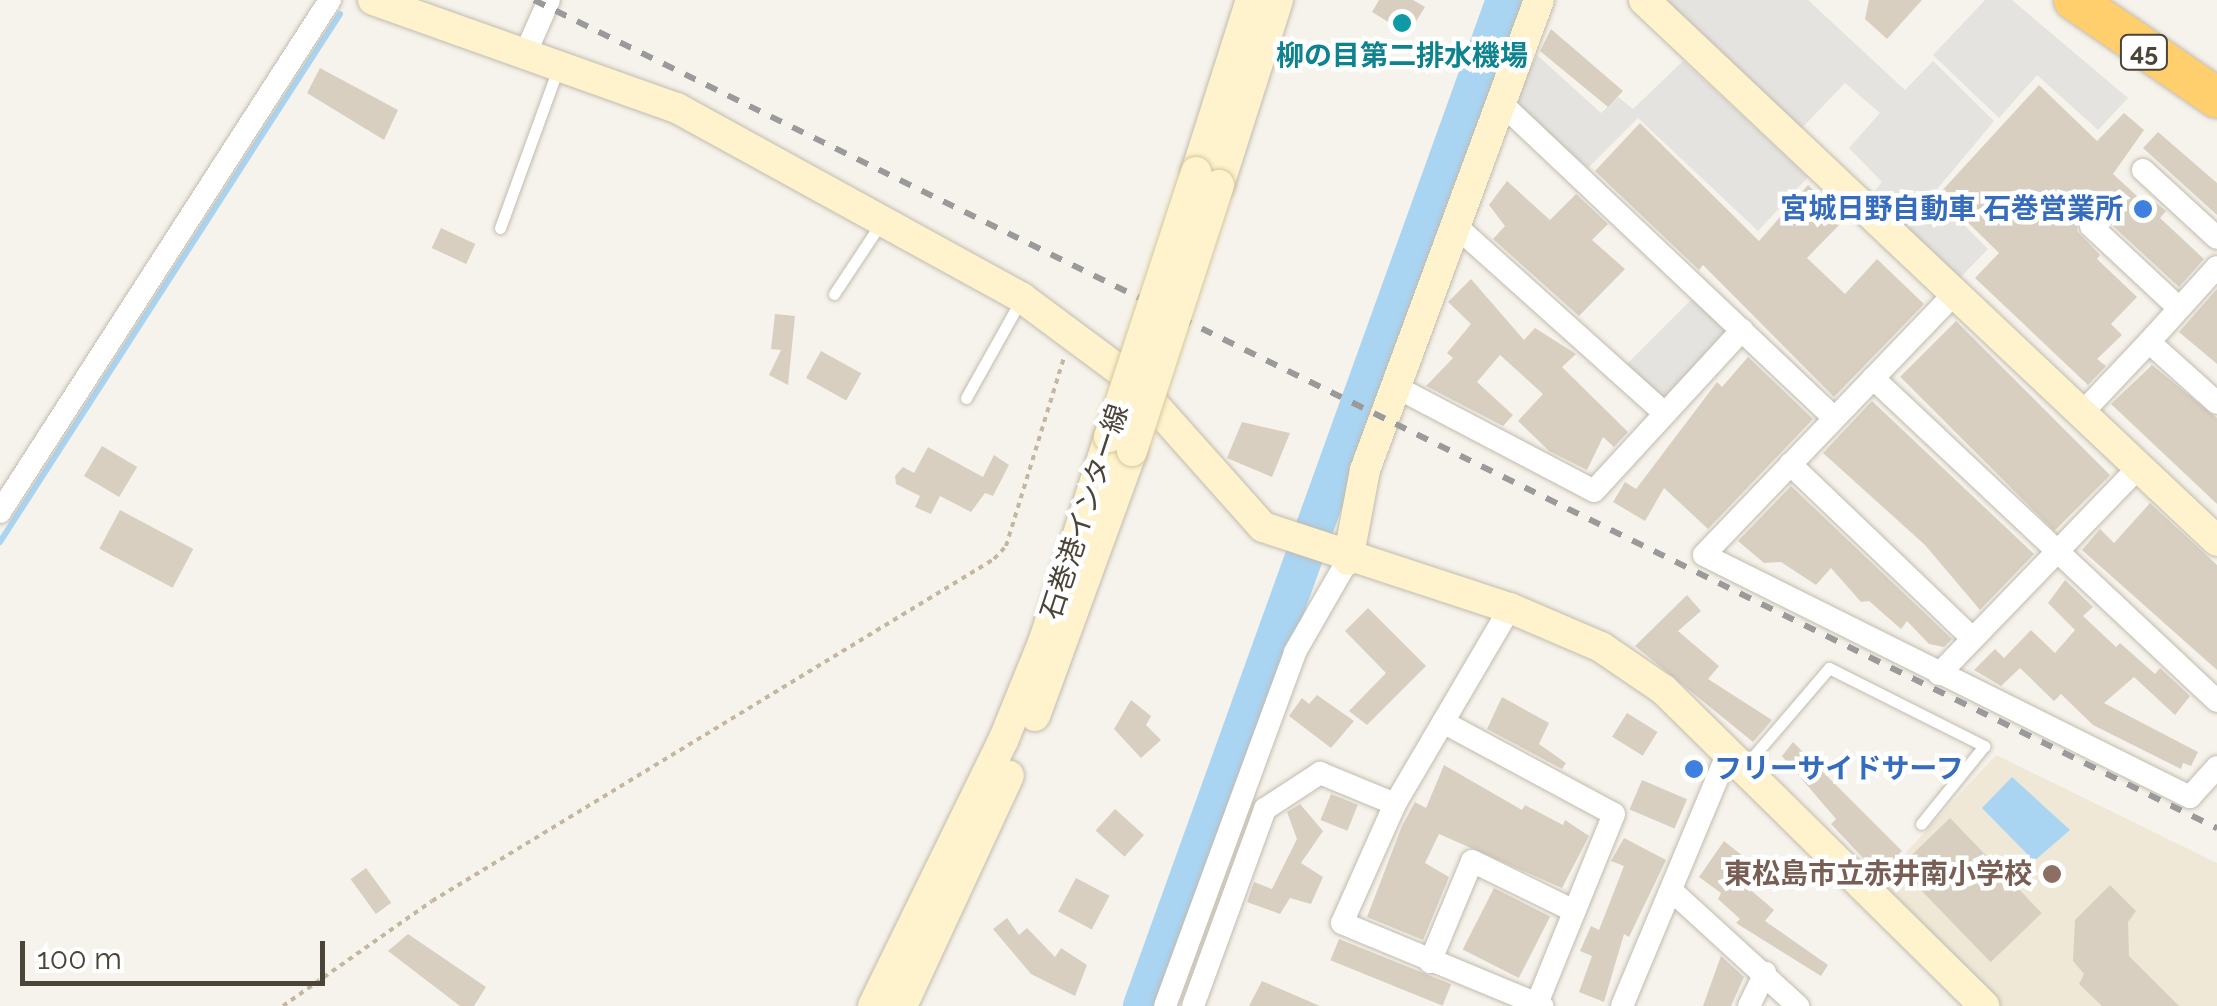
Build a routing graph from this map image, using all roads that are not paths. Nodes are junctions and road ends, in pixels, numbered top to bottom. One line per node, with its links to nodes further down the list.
1 (330, 0): 37 (street)
2 (373, 0): 9 (street)
3 (549, 0): 9 (street)
4 (1252, 0): 14 (street, 石巻港インター線)
5 (1278, 0): 14 (street, 石巻港インター線)
6 (1539, 0): 12 (street)
7 (1644, 0): 22 (street)
8 (2074, 0): 11 (highway, 45)
9 (526, 54): 10 (street)
10 (560, 65): 15 (street); 18 (lane)
11 (2217, 98)
12 (1500, 101): 17 (street); 25 (street)
13 (2143, 170): 19 (street)
14 (1208, 179): 34 (street, 石巻港インター線, bridge)
15 (883, 219): 21 (lane); 23 (street)
16 (2091, 226): 24 (street)
17 (1457, 227): 28 (street); 32 (street)
18 (500, 228)
19 (2217, 238)
20 (2217, 267): 24 (street)
21 (834, 294)
22 (1954, 294): 27 (street); 31 (street)
23 (1022, 298): 29 (lane); 40 (street)
24 (2180, 308): 26 (street)
25 (1742, 330): 32 (street); 33 (street)
26 (2149, 342): 30 (street); 31 (street)
27 (1874, 378): 33 (street); 39 (street)
28 (1398, 388): 32 (street); 40 (street)
29 (966, 398)
30 (2217, 403)
31 (2082, 412): 36 (street)
32 (1664, 413)
33 (1834, 418): 35 (street)
34 (1120, 444): 58 (street, 石巻港インター線); 59 (street, 石巻港インター線)
35 (1790, 464): 42 (street); 43 (street)
36 (2138, 468): 38 (street); 39 (street)
37 (0, 512)
38 (2217, 541)
39 (2054, 552): 42 (street); 44 (street)
40 (1340, 557): 41 (street); 60 (street)
41 (1510, 608): 45 (street); 46 (street)
42 (1972, 638): 43 (street)
43 (1939, 674): 47 (street)
44 (2217, 701)
45 (1443, 722): 48 (street); 51 (street)
46 (1737, 758): 49 (lane); 50 (street); 55 (street)
47 (2217, 768)
48 (1395, 804): 52 (street); 56 (street)
49 (1921, 824)
50 (1672, 892): 53 (street); 61 (street)
51 (1574, 911): 52 (street); 57 (street)
52 (1430, 962): 54 (street)
53 (1765, 973): 62 (street); 63 (street)
54 (1499, 998): 57 (street)
55 (1974, 1003)
56 (1200, 1004)
57 (1540, 1005)
58 (873, 1006)
59 (902, 1006)
60 (1165, 1006)
61 (1622, 1006)
62 (1750, 1006)
63 (1798, 1006)

